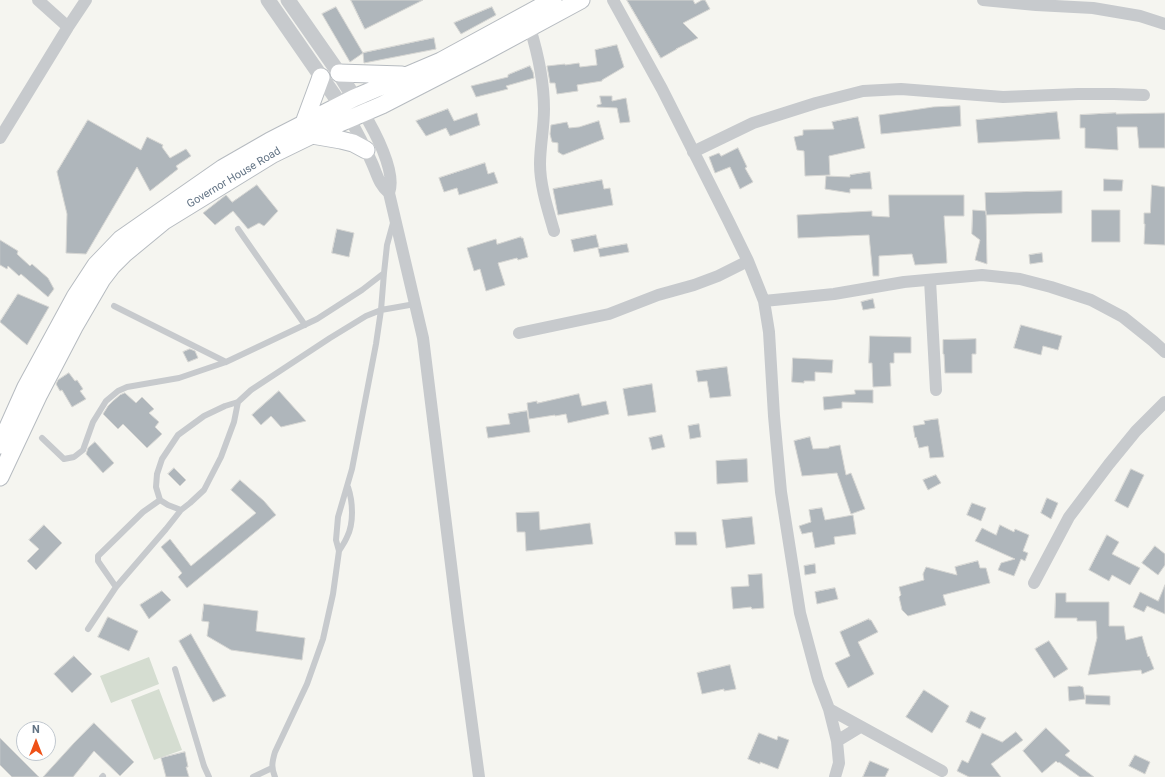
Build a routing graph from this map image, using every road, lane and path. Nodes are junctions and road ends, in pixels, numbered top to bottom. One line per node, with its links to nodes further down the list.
1 (38, 0): 10 (street)
2 (86, 0): 10 (street)
3 (268, 0): 14 (street)
4 (553, 0): 13 (main road, Governor House Road)
5 (581, 0): 11 (main road, Governor House Road)
6 (613, 0): 20 (street)
7 (983, 0): 9 (street)
8 (290, 1): 12 (street)
9 (1165, 24)
10 (68, 27): 18 (street)
11 (530, 28): 16 (main road, Governor House Road); 24 (street)
12 (339, 73): 13 (main road); 16 (street)
13 (406, 75): 16 (main road, Governor House Road)
14 (321, 77): 16 (street); 17 (main road)
15 (1144, 95): 20 (street)
16 (352, 108): 17 (main road, Governor House Road); 19 (street); 21 (street)
17 (308, 129): 19 (main road); 40 (main road, Governor House Road); 41 (main road, Governor House Road)
18 (0, 138)
19 (366, 150): 21 (street)
20 (693, 152): 25 (street)
21 (389, 192): 22 (street)
22 (395, 218): 26 (lane); 29 (street)
23 (238, 229): 32 (lane)
24 (554, 230)
25 (748, 261): 28 (street); 33 (street)
26 (384, 273): 31 (lane); 32 (lane)
27 (930, 280): 28 (street); 34 (street); 36 (street)
28 (764, 301): 50 (street)
29 (415, 304): 31 (lane); 58 (street)
30 (114, 306): 35 (lane)
31 (381, 310): 37 (lane); 42 (lane)
32 (305, 325): 35 (lane)
33 (519, 333)
34 (1165, 352)
35 (226, 362): 39 (lane)
36 (936, 390)
37 (238, 402): 43 (lane); 44 (lane)
38 (1165, 402): 46 (street)
39 (42, 438)
40 (0, 445)
41 (0, 477)
42 (348, 487): 45 (lane); 45 (lane)
43 (160, 500): 44 (lane); 47 (lane)
44 (181, 510): 47 (lane)
45 (339, 551): 53 (lane)
46 (1034, 583)
47 (116, 587): 48 (lane)
48 (88, 629)
49 (175, 668): 55 (lane)
50 (829, 710): 51 (street); 52 (street)
51 (860, 726): 52 (street); 54 (street)
52 (837, 741): 59 (street)
53 (272, 768): 56 (lane); 57 (lane)
54 (942, 771)
55 (209, 777)
56 (253, 777)
57 (275, 777)
58 (479, 777)
59 (835, 777)

